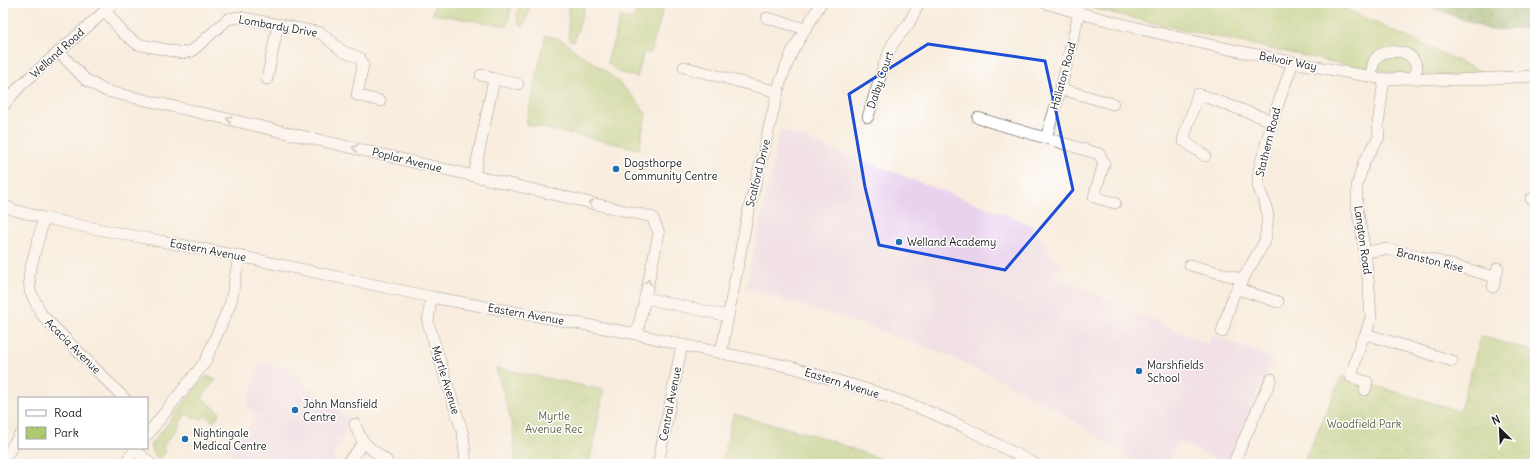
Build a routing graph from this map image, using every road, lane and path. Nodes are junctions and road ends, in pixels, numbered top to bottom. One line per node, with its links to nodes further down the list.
1 (821, 3): 8 (street, Scalford Drive)
2 (920, 3): 25 (street, Dalby Court)
3 (1045, 3): 5 (street, Belvoir Way)
4 (109, 7): 7 (street, Lombardy Drive); 9 (street, Welland Road)
5 (1080, 13): 10 (street, Belvoir Way); 20 (street, Hallaton Road)
6 (767, 18): 8 (street)
7 (278, 24): 17 (street); 22 (street, Lombardy Drive)
8 (806, 29): 21 (street, Scalford Drive)
9 (59, 52): 24 (street, Welland Road); 30 (street, Poplar Avenue, one-way to 9)
10 (1292, 62): 14 (street, Belvoir Way); 27 (street, Stathern Road)
11 (684, 67): 21 (street)
12 (481, 75): 15 (street)
13 (1535, 76): 16 (street, Belvoir Way)
14 (1371, 77): 16 (street); 18 (street, Belvoir Way)
15 (494, 78): 19 (street); 30 (street)
16 (1412, 78): 18 (street, Belvoir Way)
17 (267, 79)
18 (1384, 79): 34 (street, Langton Road)
19 (518, 84)
20 (1061, 88): 23 (street); 28 (street, Hallaton Road)
21 (778, 92): 42 (street, Scalford Drive)
22 (380, 101)
23 (1113, 104)
24 (3, 106)
25 (868, 117)
26 (978, 118): 28 (street)
27 (1272, 121): 29 (street); 38 (street, Stathern Road)
28 (1046, 138): 31 (street)
29 (1205, 156)
30 (474, 176): 40 (street, Poplar Avenue, one-way to 30)
31 (1116, 203)
32 (3, 205): 33 (street, Eastern Avenue)
33 (44, 218): 35 (street, Eastern Avenue); 51 (street, Acacia Avenue)
34 (1365, 252): 37 (street, Branston Rise); 45 (street, Langton Road)
35 (239, 256): 39 (street, Eastern Avenue); 53 (street)
36 (1190, 265): 38 (street)
37 (1495, 277)
38 (1240, 284): 41 (street); 43 (street, Stathern Road)
39 (431, 297): 44 (street, Eastern Avenue); 62 (street, Myrtle Avenue)
40 (645, 298): 42 (street); 44 (street, Poplar Avenue)
41 (1278, 302)
42 (728, 316): 47 (street, Scalford Drive)
43 (1222, 332)
44 (637, 334): 46 (street, Eastern Avenue)
45 (1366, 334): 48 (street); 50 (street, Langton Road)
46 (682, 345): 47 (street, Eastern Avenue); 63 (street, Central Avenue)
47 (721, 353): 64 (street, Eastern Avenue)
48 (1452, 361)
49 (1271, 379): 65 (street)
50 (1365, 390)
51 (123, 397)
52 (355, 424): 55 (street)
53 (149, 428)
54 (18, 438): 57 (street)
55 (364, 443): 58 (street); 61 (street)
56 (136, 449): 59 (street); 60 (street)
57 (3, 461)
58 (387, 461)
59 (124, 464)
60 (151, 464)
61 (346, 464)
62 (466, 464)
63 (658, 464)
64 (1035, 464)
65 (1233, 464)

